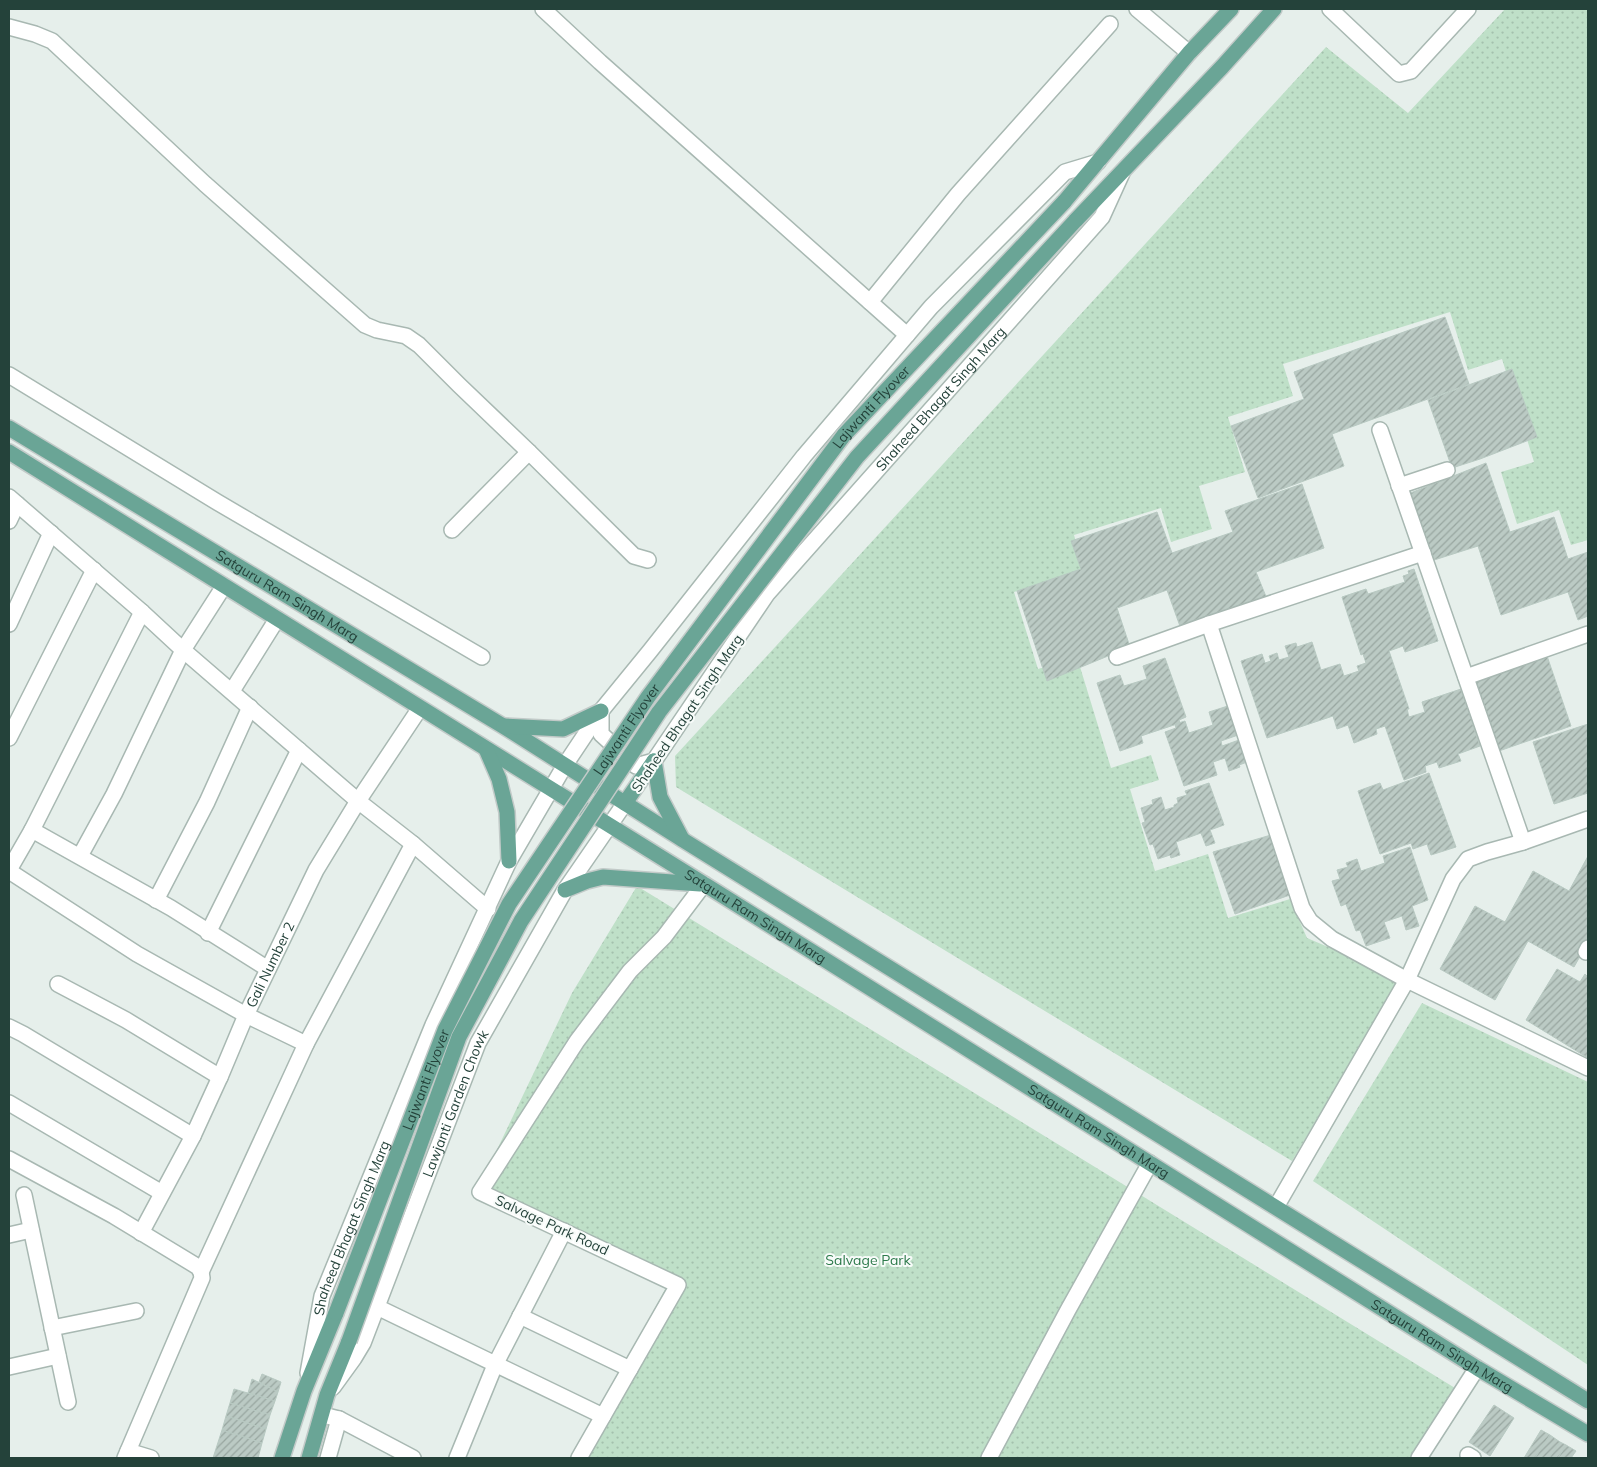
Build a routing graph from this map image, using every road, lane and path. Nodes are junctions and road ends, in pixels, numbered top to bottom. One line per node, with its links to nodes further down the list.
1 (543, 9): 12 (street)
2 (1137, 9): 9 (street)
3 (1231, 9): 9 (main road)
4 (1274, 9): 11 (main road, Shaheed Bhagat Singh Marg)
5 (1330, 9): 6 (street)
6 (1468, 9)
7 (1110, 24): 12 (street)
8 (9, 27): 18 (street)
9 (1189, 53): 10 (main road)
10 (1098, 162): 13 (street); 96 (main road, Lajwanti Flyover, bridge)
11 (1123, 172): 46 (street, Shaheed Bhagat Singh Marg); 97 (main road, Lajwanti Flyover, bridge)
12 (870, 302): 13 (street)
13 (907, 335): 41 (street)
14 (9, 375): 35 (street)
15 (9, 428): 42 (main road, Satguru Ram Singh Marg)
16 (1380, 430): 20 (street)
17 (9, 452): 28 (main road, Satguru Ram Singh Marg)
18 (530, 452): 23 (street); 26 (street)
19 (1447, 470): 20 (street)
20 (1399, 486): 25 (street)
21 (13, 500): 22 (street); 24 (street)
22 (9, 521)
23 (452, 530)
24 (51, 534): 27 (street); 31 (street)
25 (1423, 553): 32 (street); 37 (street)
26 (648, 560)
27 (94, 570): 29 (street); 43 (street)
28 (224, 586): 30 (main road, Satguru Ram Singh Marg); 34 (street)
29 (142, 612): 34 (street); 53 (street)
30 (277, 619): 38 (street); 40 (main road, Satguru Ram Singh Marg)
31 (9, 624)
32 (1209, 624): 36 (street); 66 (street)
33 (1588, 634): 37 (street)
34 (183, 650): 38 (street); 57 (street)
35 (482, 657)
36 (1117, 657)
37 (1466, 677): 55 (street)
38 (232, 691): 39 (street)
39 (250, 707): 45 (street); 62 (street)
40 (420, 708): 44 (main road, Satguru Ram Singh Marg); 49 (street, Gali Number 2)
41 (601, 711): 42 (main road); 46 (street); 47 (street)
42 (503, 726): 47 (main road, Satguru Ram Singh Marg)
43 (9, 738)
44 (486, 749): 48 (main road, Satguru Ram Singh Marg); 58 (main road)
45 (300, 750): 49 (street); 64 (street)
46 (654, 762): 50 (main road, Shaheed Bhagat Singh Marg); 54 (main road)
47 (565, 765): 48 (street); 50 (main road)
48 (551, 790): 52 (main road); 58 (street, Shaheed Bhagat Singh Marg)
49 (358, 800): 56 (street); 65 (street, Gali Number 2)
50 (625, 804): 52 (street, Lawjanti Garden Chowk); 54 (main road, Satguru Ram Singh Marg)
51 (1588, 819): 55 (street)
52 (609, 826): 60 (main road, Satguru Ram Singh Marg); 61 (street, Lawjanti Garden Chowk)
53 (32, 830): 57 (street); 59 (street)
54 (683, 840): 81 (main road, Satguru Ram Singh Marg)
55 (1523, 842): 66 (street)
56 (414, 844): 63 (street); 72 (street)
57 (80, 856): 62 (street)
58 (509, 861): 63 (street, Shaheed Bhagat Singh Marg)
59 (9, 870): 68 (street)
60 (704, 884): 61 (main road); 78 (main road, Satguru Ram Singh Marg); 83 (street, Salvage Park Road)
61 (565, 890): 71 (street, Lawjanti Garden Chowk)
62 (156, 900): 64 (street)
63 (488, 909): 69 (street, Shaheed Bhagat Singh Marg)
64 (208, 933): 65 (street)
65 (268, 969): 68 (street, Gali Number 2)
66 (1407, 980): 73 (street); 81 (street)
67 (58, 984): 74 (street)
68 (246, 1015): 72 (street); 74 (street, Gali Number 2)
69 (433, 1025): 71 (street); 96 (street, Shaheed Bhagat Singh Marg)
70 (9, 1027): 76 (street)
71 (478, 1043): 87 (street, Lawjanti Garden Chowk)
72 (306, 1044): 86 (street)
73 (1588, 1068)
74 (220, 1077): 76 (street, Gali Number 2)
75 (9, 1103): 79 (street)
76 (193, 1136): 79 (street, Gali Number 2)
77 (9, 1159): 84 (street)
78 (1150, 1164): 94 (main road, Satguru Ram Singh Marg); 112 (street)
79 (162, 1193): 84 (street, Gali Number 2)
80 (24, 1195): 82 (street)
81 (1276, 1207): 98 (main road, Satguru Ram Singh Marg)
82 (31, 1230): 85 (street); 90 (street)
83 (564, 1231): 89 (street); 95 (street, Salvage Park Road)
84 (141, 1233): 86 (street)
85 (9, 1235)
86 (201, 1272): 104 (street)
87 (377, 1307): 92 (street); 97 (street, Lawjanti Garden Chowk)
88 (136, 1310): 90 (street)
89 (520, 1316): 92 (street); 95 (street)
90 (52, 1328): 91 (street)
91 (58, 1356): 93 (street); 99 (street)
92 (495, 1365): 101 (street); 110 (street)
93 (9, 1367)
94 (1477, 1368): 103 (main road, Satguru Ram Singh Marg); 113 (street)
95 (630, 1369): 101 (street, Salvage Park Road)
96 (304, 1391): 106 (main road, Shaheed Bhagat Singh Marg)
97 (327, 1394): 100 (main road)
98 (1588, 1401)
99 (68, 1402)
100 (322, 1414): 102 (street); 107 (main road)
101 (603, 1416): 111 (street, Salvage Park Road)
102 (339, 1419): 108 (street); 109 (street)
103 (1588, 1434)
104 (126, 1455): 105 (street)
105 (151, 1458)
106 (282, 1458)
107 (309, 1458)
108 (328, 1458)
109 (413, 1458)
110 (457, 1458)
111 (579, 1458)
112 (989, 1458)
113 (1419, 1458)

